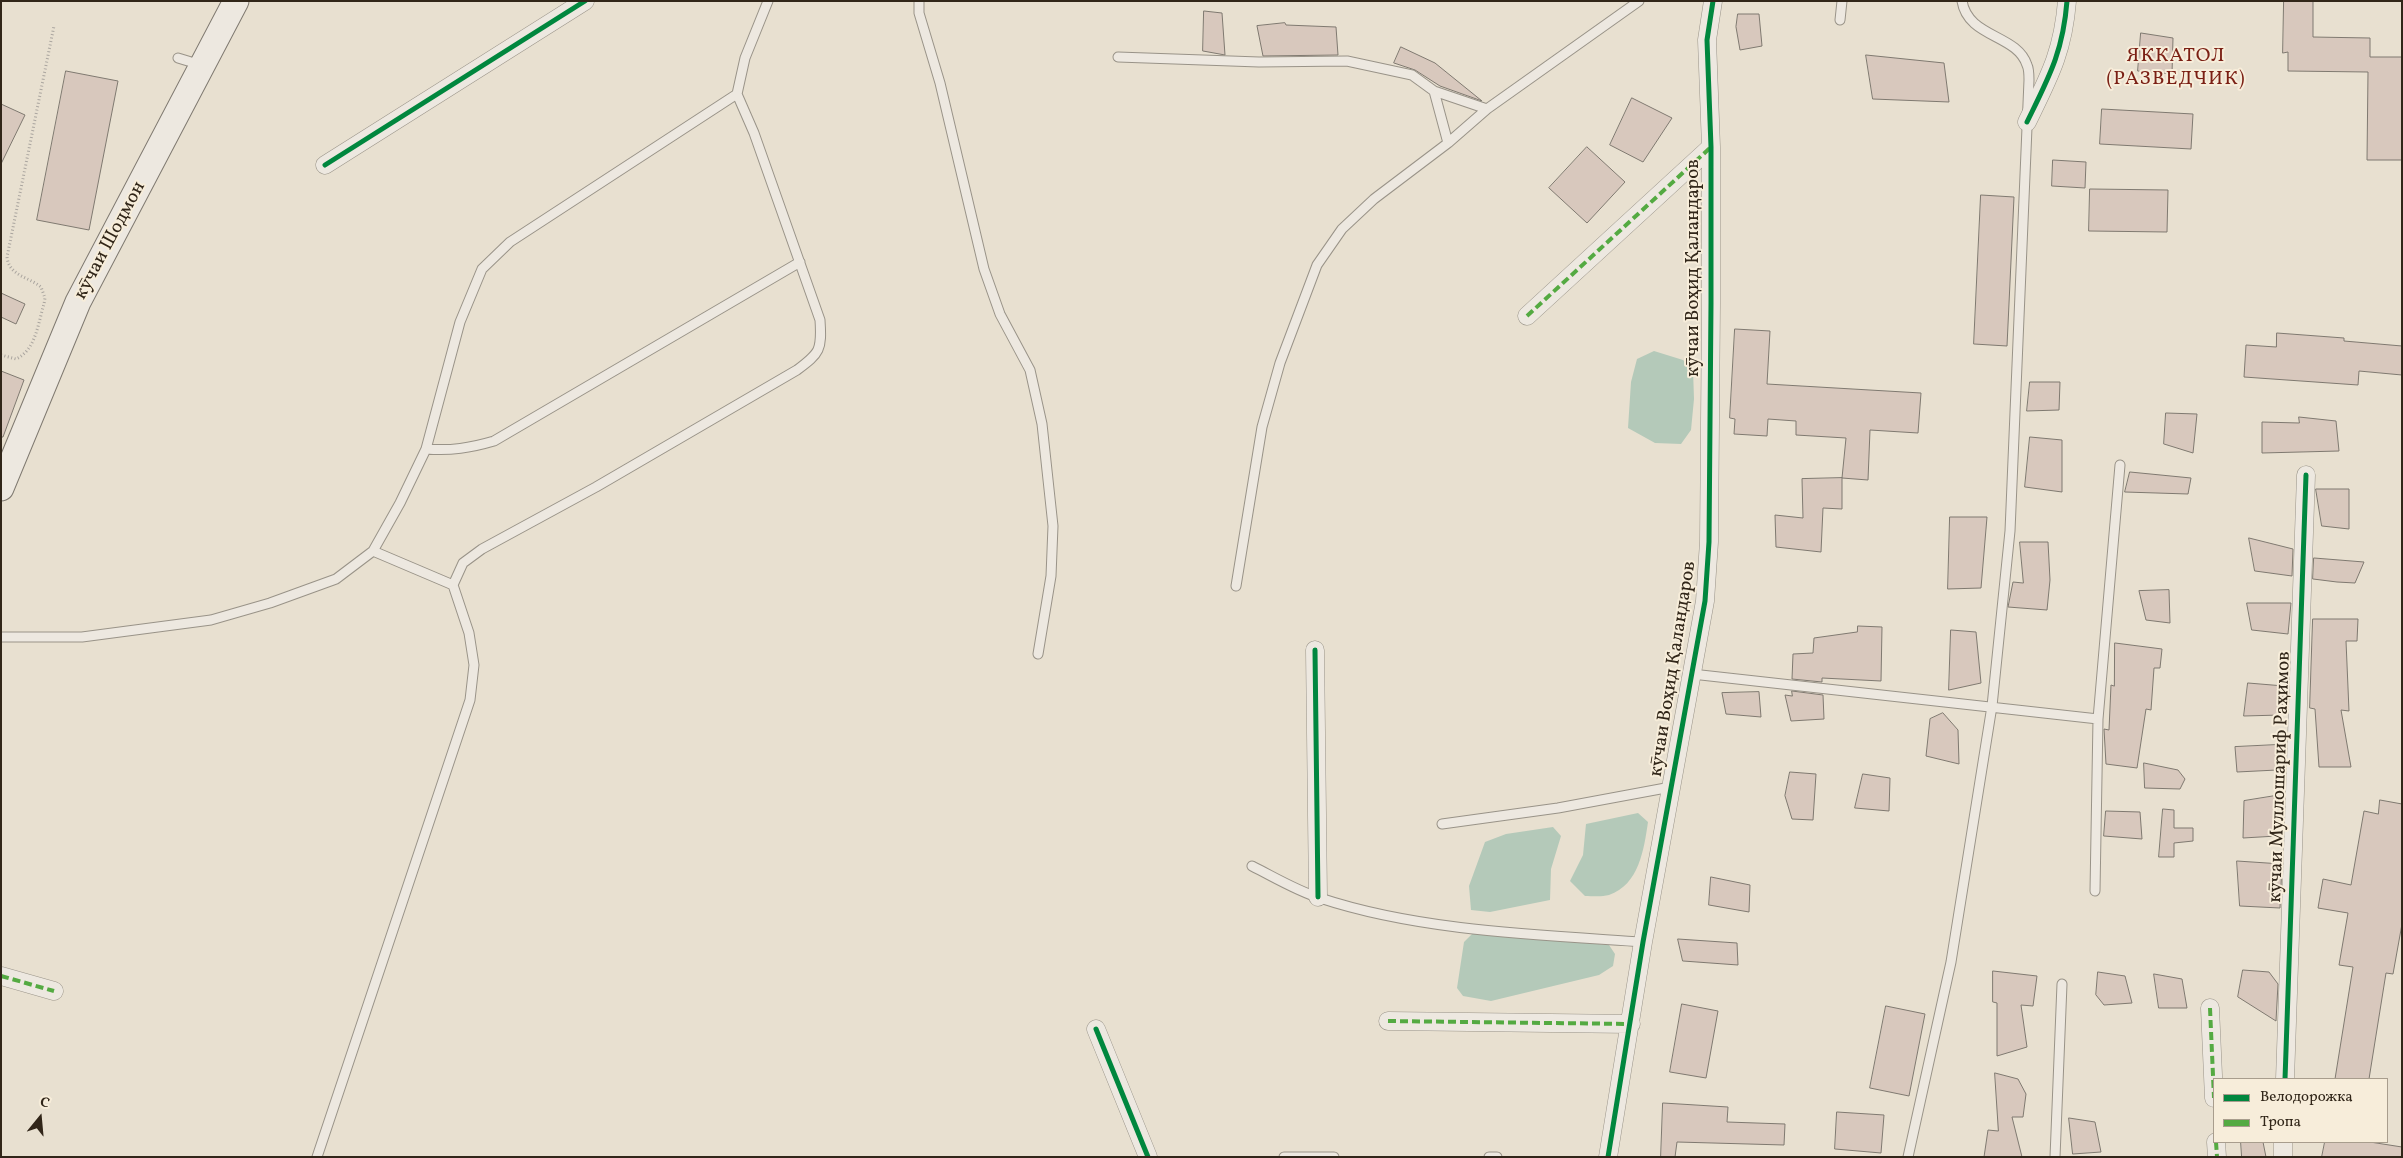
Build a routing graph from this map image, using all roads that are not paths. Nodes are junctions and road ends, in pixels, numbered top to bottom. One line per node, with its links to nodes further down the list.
1 (236, 1): 13 (main road, кӯчаи Шодмон)
2 (585, 1): 20 (street)
3 (768, 1): 15 (lane)
4 (919, 1): 32 (lane)
5 (1639, 1): 16 (lane)
6 (1713, 1): 19 (street, кӯчаи Воҳид Қаландаров)
7 (1842, 1): 10 (lane)
8 (1962, 1): 17 (lane)
9 (2067, 1): 17 (street)
10 (1840, 20)
11 (1118, 56): 14 (lane)
12 (178, 58): 13 (lane)
13 (203, 66): 26 (main road, кӯчаи Шодмон)
14 (1434, 91): 16 (lane); 18 (lane)
15 (737, 94): 21 (lane); 23 (lane)
16 (1488, 108): 18 (lane)
17 (2027, 122): 34 (lane)
18 (1448, 143): 29 (lane)
19 (1711, 148): 22 (street); 33 (street, кӯчаи Воҳид Қаландаров)
20 (325, 165)
21 (800, 262): 23 (lane); 28 (lane)
22 (1527, 316)
23 (426, 449): 27 (lane)
24 (2120, 465): 35 (lane)
25 (2306, 475): 50 (street, кӯчаи Муллошариф Раҳимов)
26 (1, 488)
27 (373, 551): 28 (lane); 30 (lane)
28 (453, 585): 53 (lane)
29 (1236, 586)
30 (1, 637)
31 (1314, 650): 40 (street)
32 (1038, 654)
33 (1692, 674): 34 (lane); 36 (street, кӯчаи Воҳид Қаландаров)
34 (1992, 706): 35 (lane); 60 (lane)
35 (2098, 719): 39 (lane)
36 (1671, 787): 37 (lane); 41 (street, кӯчаи Воҳид Қаландаров)
37 (1442, 824)
38 (1252, 866): 40 (lane)
39 (2095, 890)
40 (1318, 898): 41 (lane)
41 (1643, 942): 47 (street, кӯчаи Воҳид Қаландаров)
42 (1, 976): 44 (street)
43 (2062, 984): 61 (lane)
44 (54, 991)
45 (2210, 1008): 49 (street)
46 (1388, 1021): 47 (street)
47 (1631, 1024): 59 (street, кӯчаи Воҳид Қаландаров)
48 (1096, 1029): 54 (street)
49 (2213, 1078)
50 (2285, 1078)
51 (2216, 1143): 62 (street)
52 (2283, 1143): 63 (street)
53 (317, 1157)
54 (1148, 1157)
55 (1284, 1157): 56 (lane)
56 (1334, 1157)
57 (1489, 1157): 58 (lane)
58 (1497, 1157)
59 (1608, 1157)
60 (1908, 1157)
61 (2055, 1157)
62 (2217, 1157)
63 (2283, 1157)

